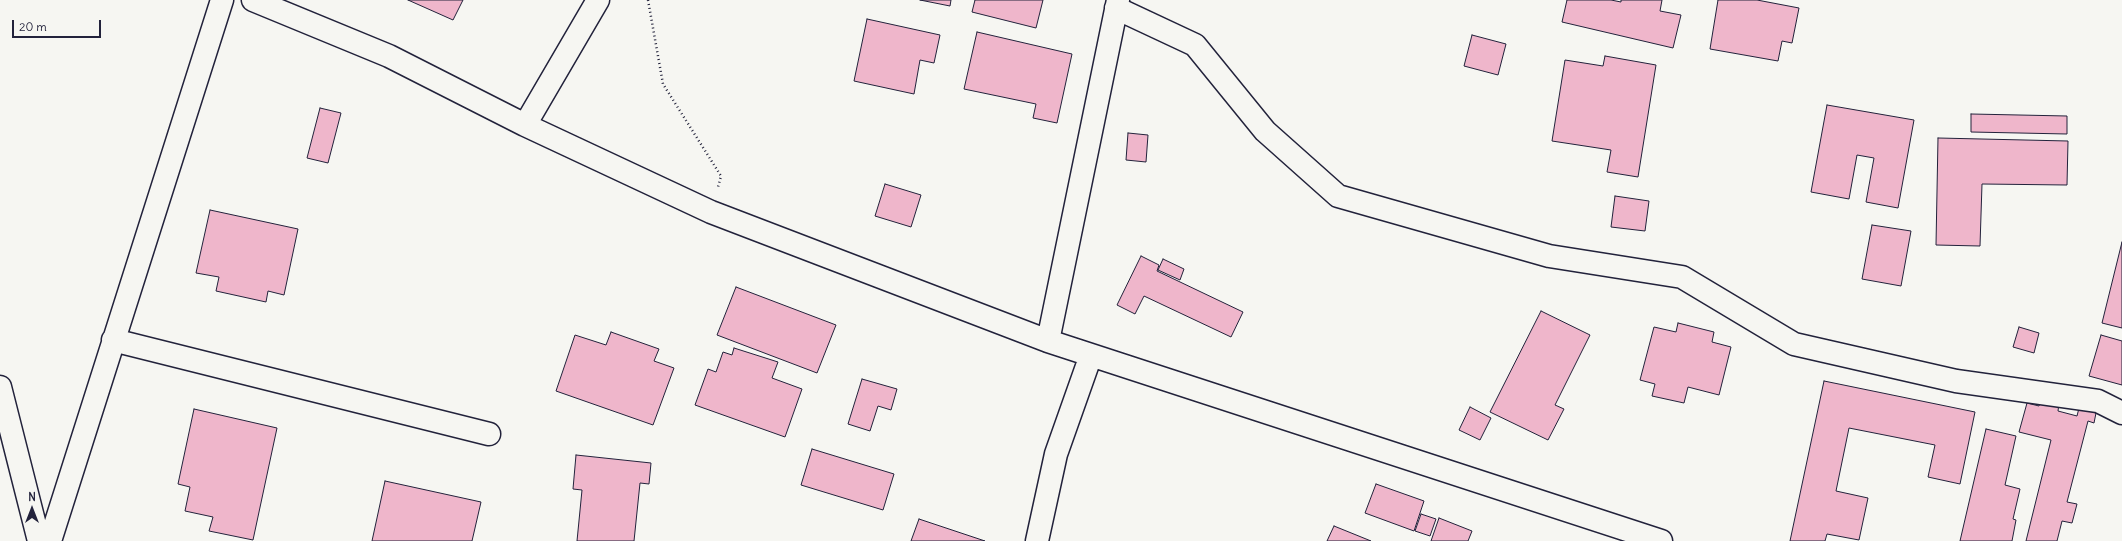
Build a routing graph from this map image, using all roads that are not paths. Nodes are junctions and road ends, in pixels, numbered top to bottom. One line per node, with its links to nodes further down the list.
1 (222, 0): 6 (street)
2 (253, 0): 5 (street)
3 (598, 0): 5 (street)
4 (1117, 4): 7 (street); 10 (street)
5 (526, 125): 7 (street)
6 (113, 340): 11 (street); 13 (street)
7 (1048, 341): 8 (street)
8 (1091, 355): 14 (street); 15 (street)
9 (0, 387): 12 (street)
10 (2122, 413)
11 (489, 434)
12 (39, 541)
13 (50, 541)
14 (1037, 541)
15 (1661, 541)

